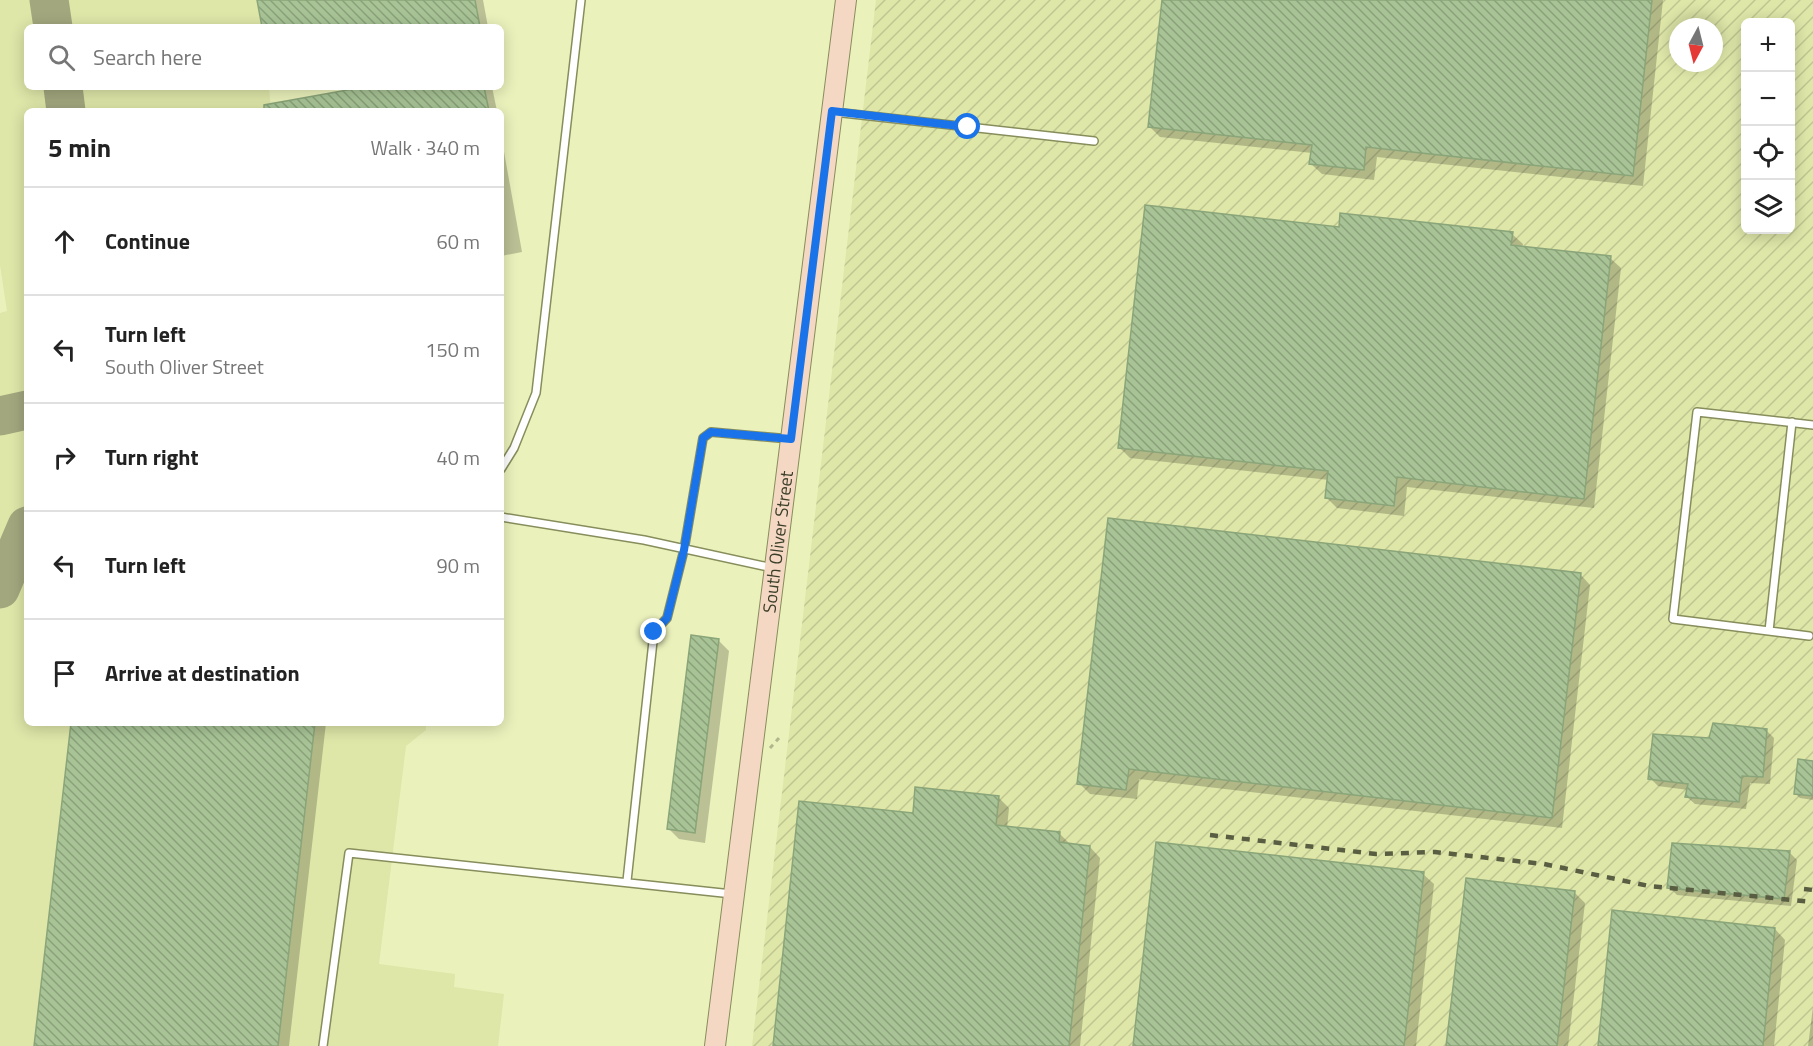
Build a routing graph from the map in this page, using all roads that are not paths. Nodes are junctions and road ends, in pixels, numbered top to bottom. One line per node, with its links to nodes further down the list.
1 (581, 0): 8 (lane)
2 (846, 0): 3 (main road, South Oliver Street)
3 (832, 111): 4 (lane); 7 (main road, South Oliver Street)
4 (1094, 141)
5 (1792, 422): 6 (lane); 12 (lane); 12 (lane)
6 (1813, 425)
7 (791, 439): 10 (lane); 11 (main road, South Oliver Street)
8 (504, 464)
9 (504, 517): 10 (lane)
10 (684, 550): 11 (lane); 14 (lane)
11 (775, 568): 15 (main road, South Oliver Street)
12 (1769, 631): 13 (lane)
13 (1809, 636)
14 (627, 881): 15 (lane); 16 (lane)
15 (734, 894): 17 (main road, South Oliver Street)
16 (323, 1046)
17 (716, 1046)

